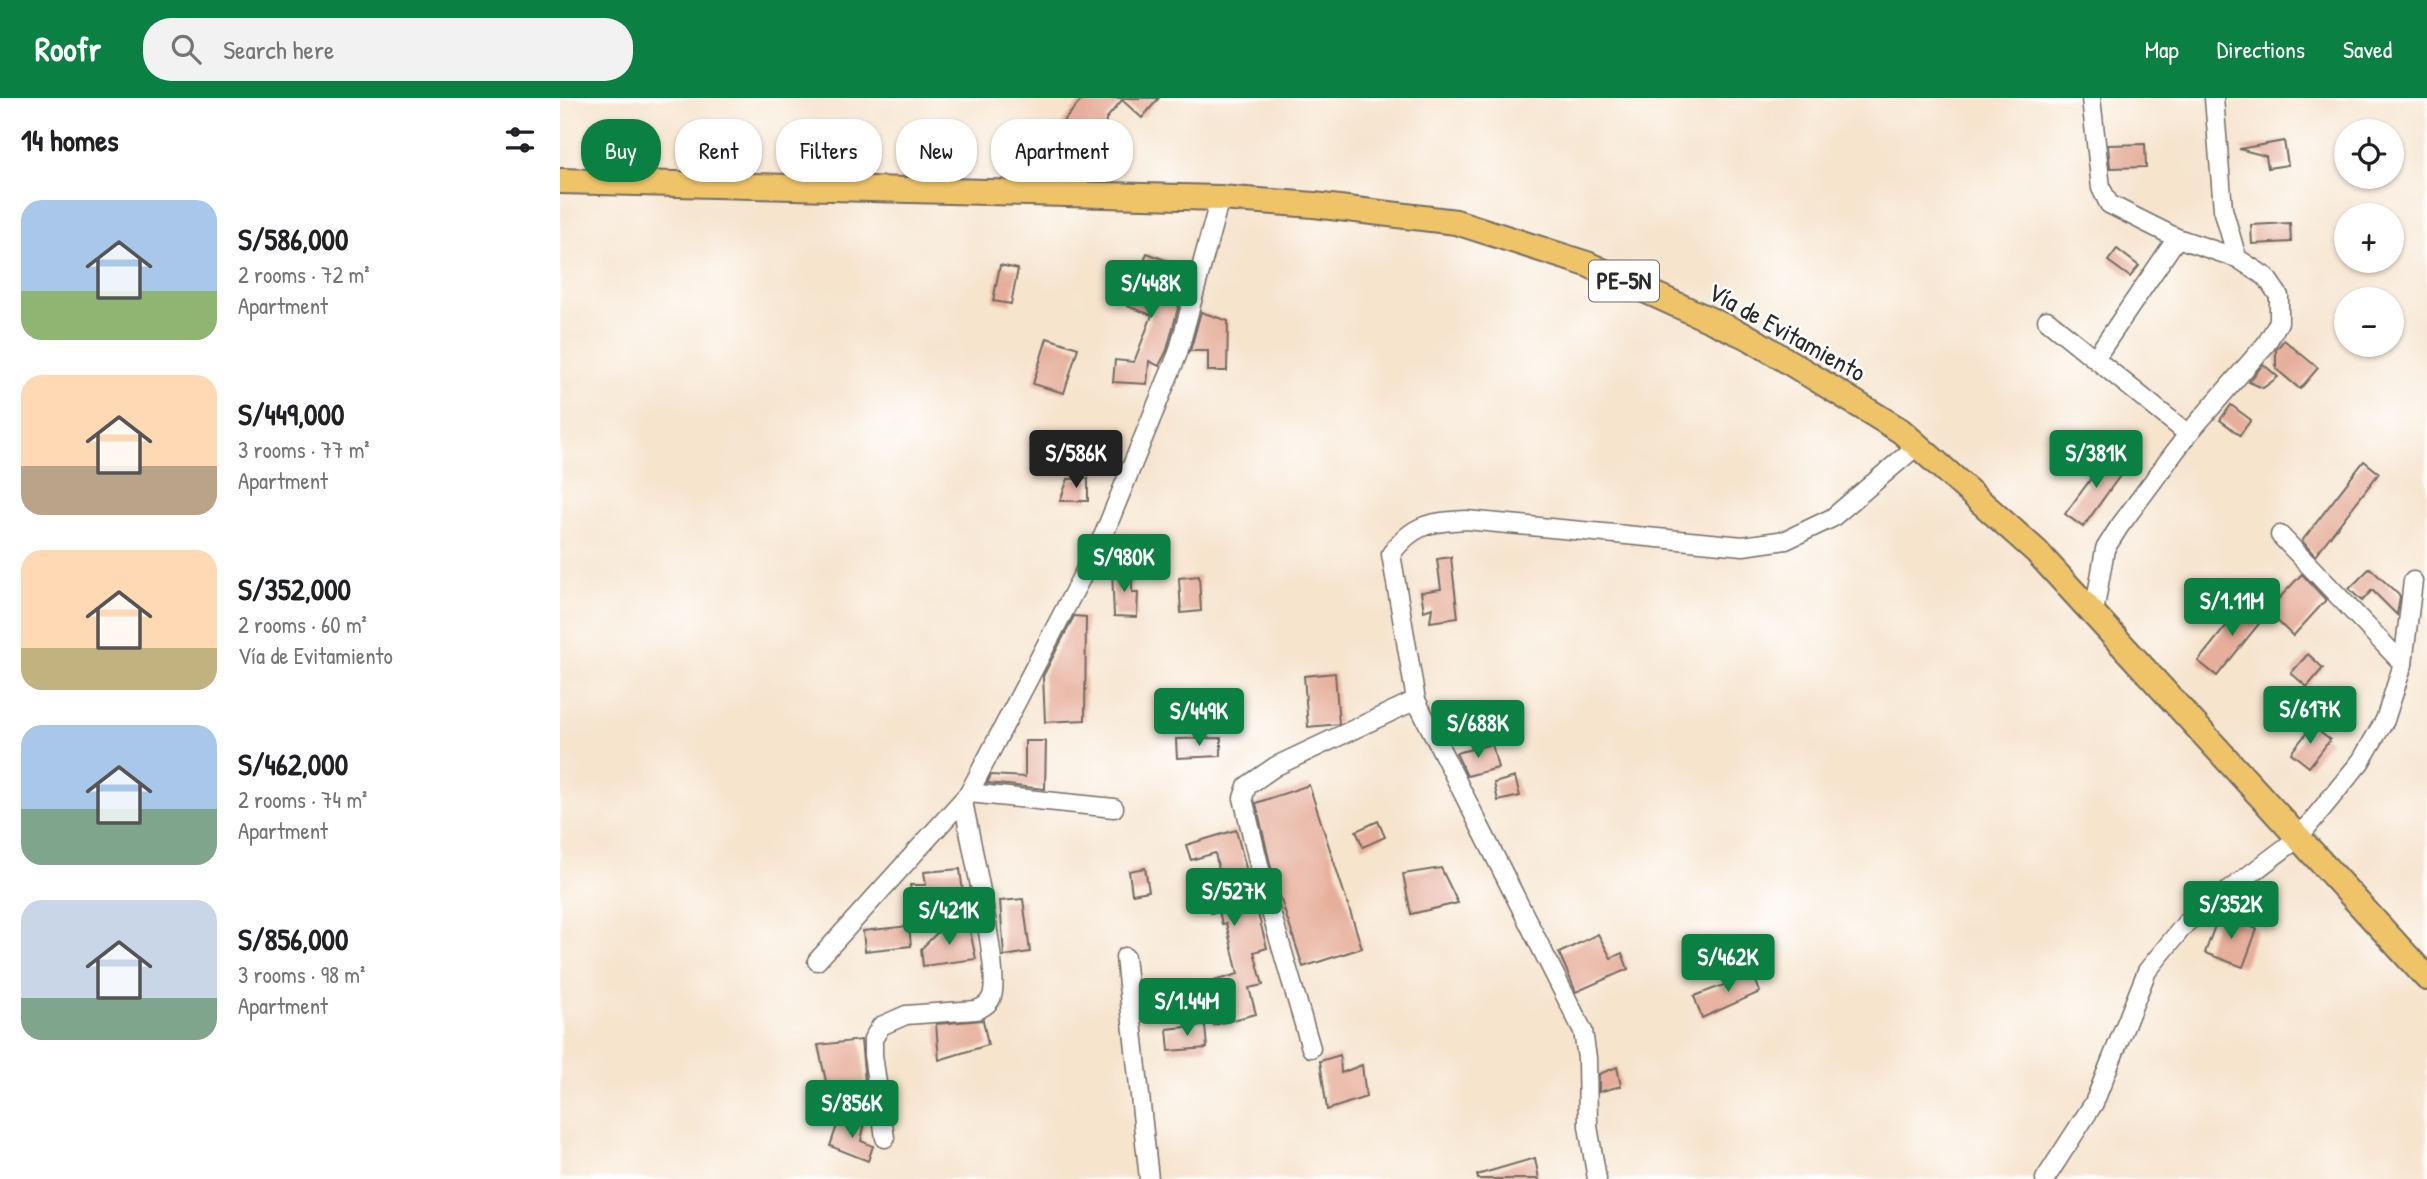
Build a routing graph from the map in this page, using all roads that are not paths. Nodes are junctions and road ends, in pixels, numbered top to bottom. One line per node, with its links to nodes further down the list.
1 (2091, 98): 5 (street)
2 (2214, 98): 6 (street)
3 (560, 180): 4 (highway, Vía de Evitamiento / PE-5N)
4 (1220, 198): 10 (highway, Vía de Evitamiento / PE-5N); 16 (street)
5 (2177, 238): 6 (street); 8 (street)
6 (2237, 258): 9 (street)
7 (2047, 320): 8 (street)
8 (2096, 357): 9 (street)
9 (2188, 434): 13 (street)
10 (1918, 445): 13 (highway, Vía de Evitamiento / PE-5N); 15 (street)
11 (2280, 535): 14 (street)
12 (2413, 582): 14 (street)
13 (2094, 613): 18 (highway, Vía de Evitamiento / PE-5N)
14 (2403, 664): 18 (street)
15 (1416, 700): 22 (street); 25 (street)
16 (966, 797): 17 (street); 20 (street); 23 (street)
17 (1114, 808)
18 (2298, 838): 21 (highway, Vía de Evitamiento / PE-5N); 26 (street)
19 (1125, 957): 24 (street)
20 (817, 961)
21 (2427, 978)
22 (1311, 1048)
23 (885, 1138)
24 (1149, 1179)
25 (1597, 1179)
26 (2045, 1179)

